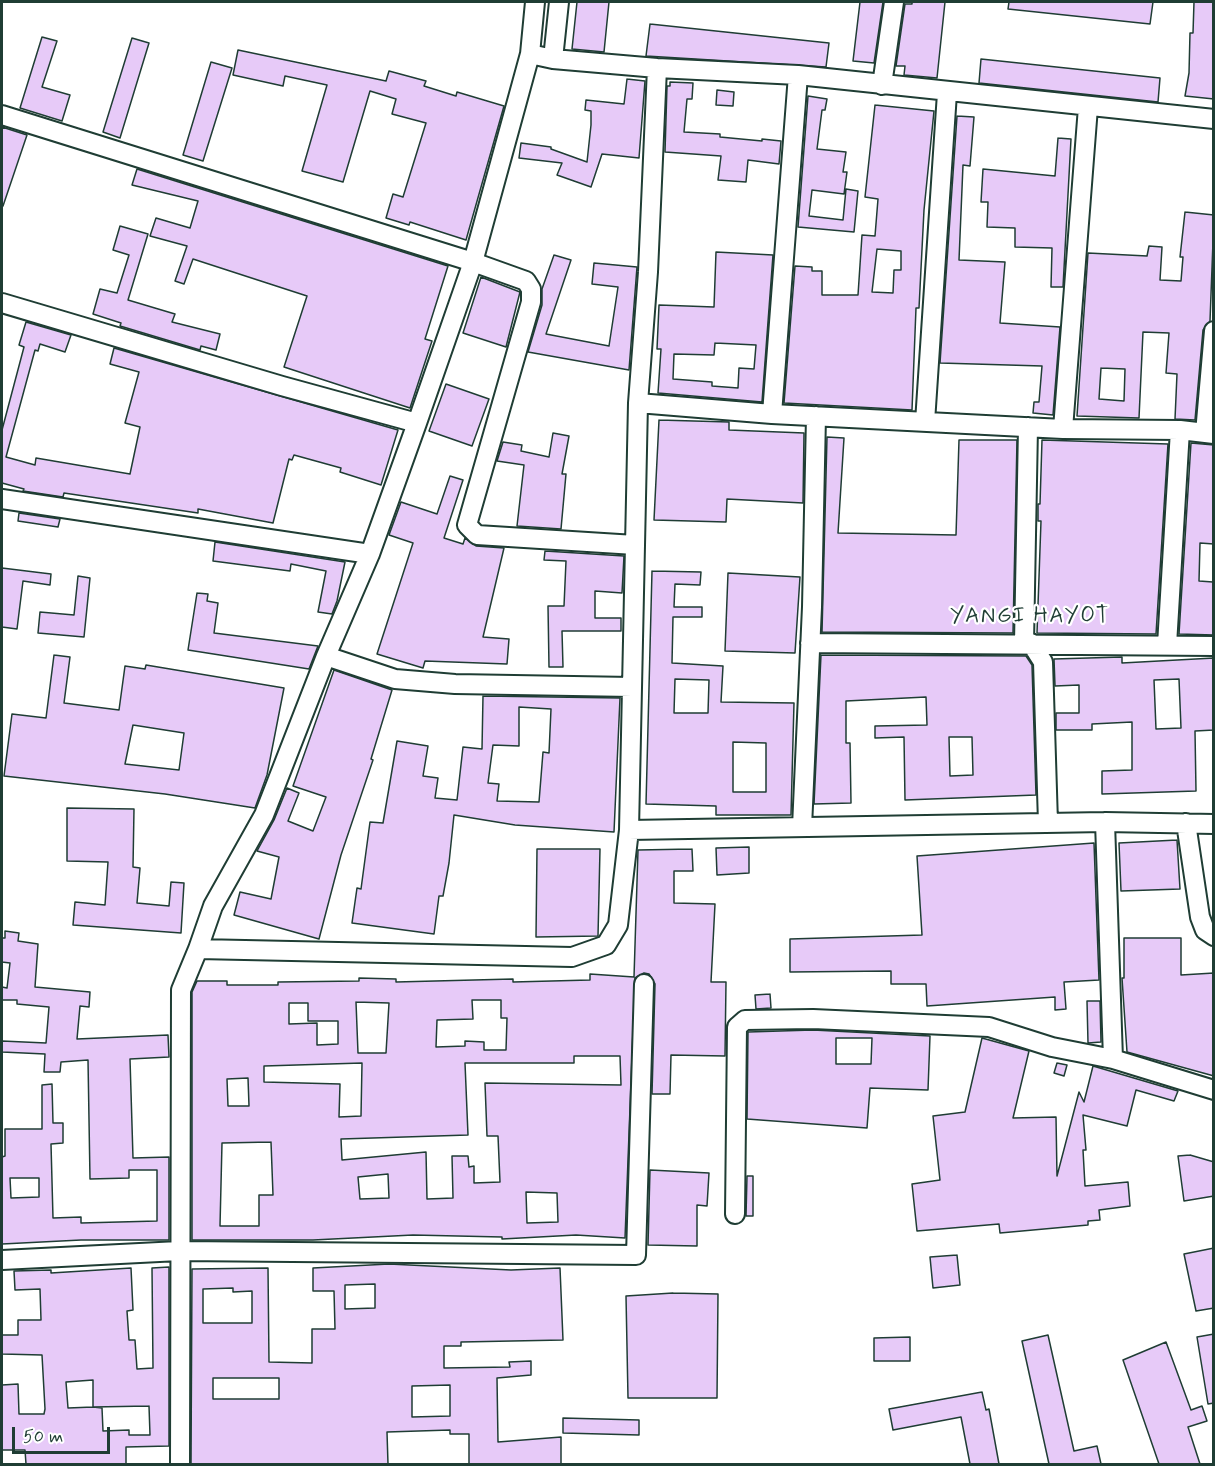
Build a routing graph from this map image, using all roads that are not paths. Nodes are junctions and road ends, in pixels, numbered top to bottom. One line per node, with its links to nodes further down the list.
1 (535, 2): 4 (street)
2 (559, 2): 5 (street)
3 (894, 2): 8 (street)
4 (530, 54): 5 (street); 13 (street)
5 (553, 59): 6 (street)
6 (657, 68): 7 (street); 16 (street)
7 (798, 75): 8 (street); 17 (street)
8 (882, 85): 9 (street)
9 (947, 93): 10 (street); 19 (street)
10 (1088, 107): 12 (street); 22 (street)
11 (2, 115): 13 (street)
12 (1214, 119)
13 (473, 262): 20 (street); 26 (street)
14 (2, 303): 20 (street)
15 (1214, 331): 24 (street)
16 (638, 403): 17 (street); 26 (street)
17 (772, 414): 18 (street)
18 (816, 416): 19 (street); 29 (street)
19 (925, 422): 21 (street)
20 (417, 423): 27 (street)
21 (1028, 427): 22 (street); 28 (street)
22 (1063, 429): 23 (street)
23 (1180, 430): 24 (street); 30 (street)
24 (1209, 434)
25 (2, 500): 27 (street)
26 (635, 545): 33 (street)
27 (370, 554): 32 (street)
28 (1028, 643): 29 (street); 30 (street); 35 (street)
29 (810, 644): 38 (street)
30 (1167, 645): 31 (street)
31 (1214, 646)
32 (326, 656): 33 (street); 41 (street)
33 (632, 687): 39 (street)
34 (1105, 822): 35 (street); 36 (street); 43 (street)
35 (1048, 823): 38 (street)
36 (1186, 823): 37 (street); 40 (street)
37 (1214, 824)
38 (802, 827): 39 (street)
39 (629, 830): 41 (street)
40 (1214, 936)
41 (198, 950): 46 (street)
42 (644, 984): 46 (street)
43 (1113, 1059): 44 (street); 45 (street)
44 (1214, 1090)
45 (735, 1214)
46 (179, 1251): 47 (street); 48 (street)
47 (2, 1260)
48 (180, 1464)

